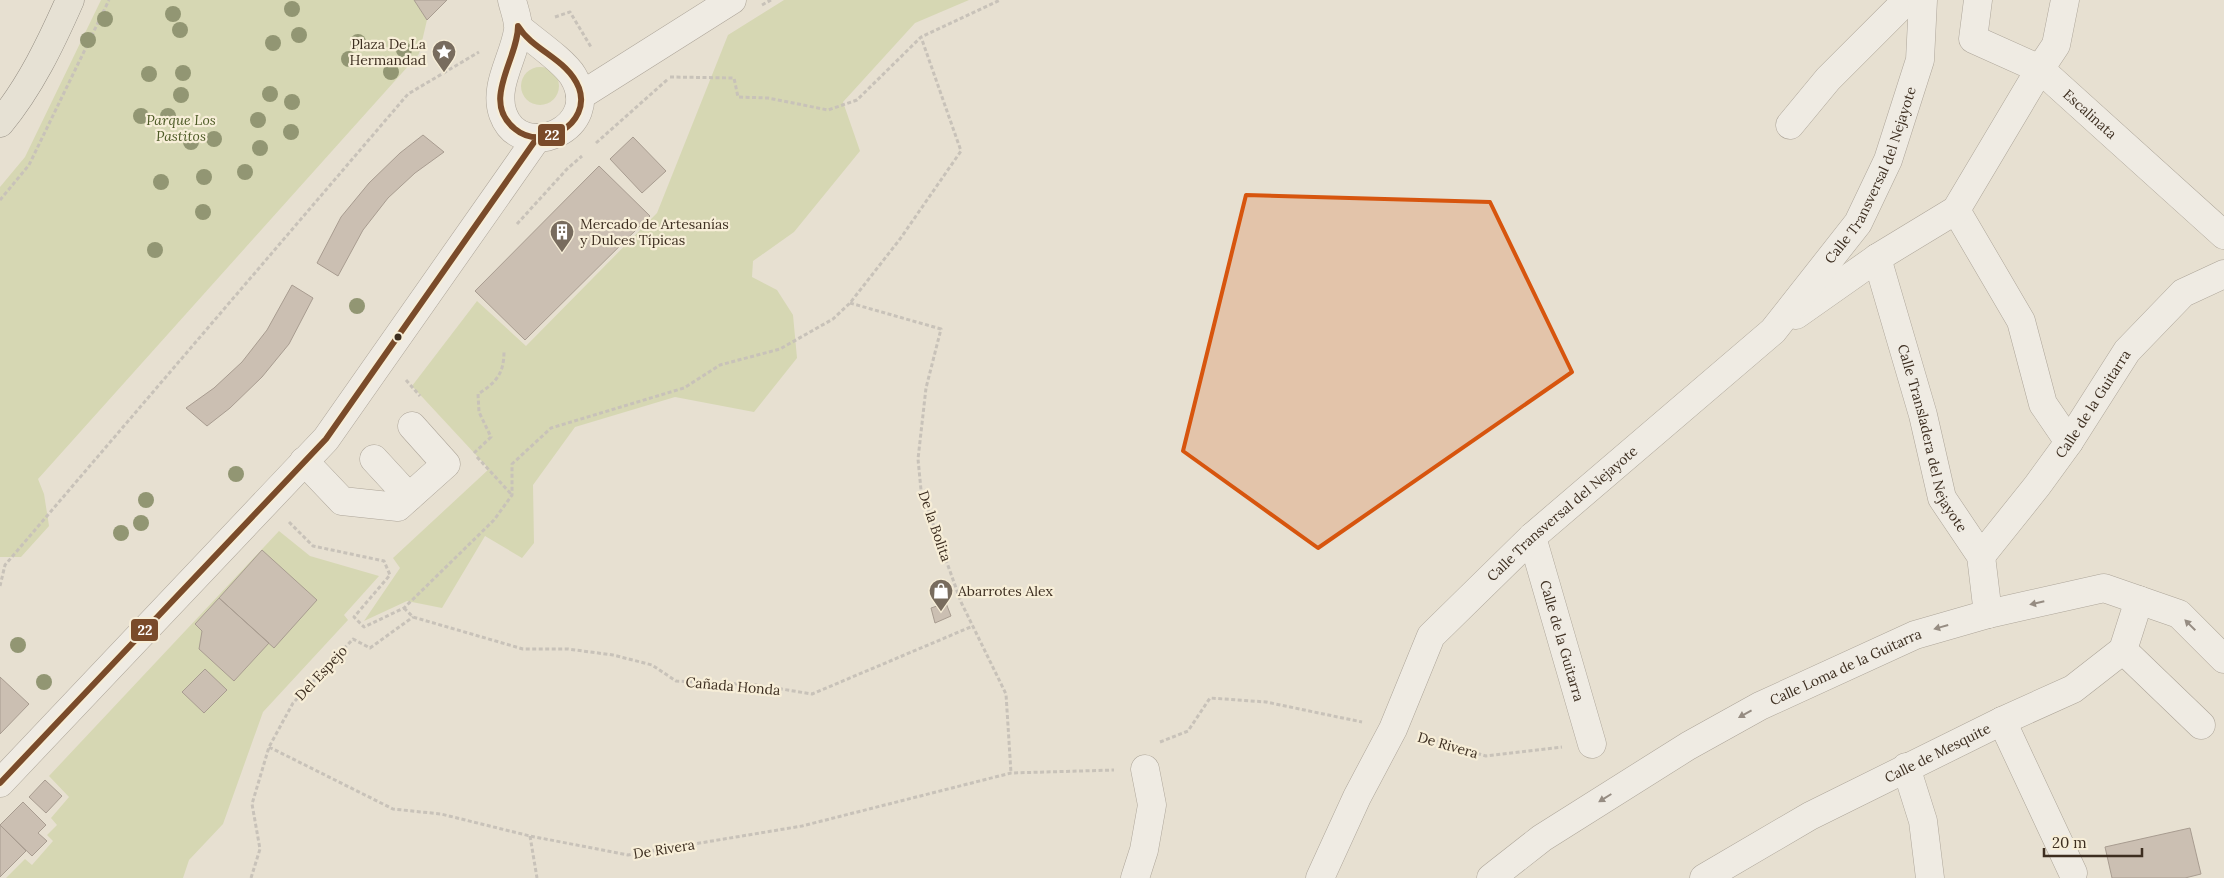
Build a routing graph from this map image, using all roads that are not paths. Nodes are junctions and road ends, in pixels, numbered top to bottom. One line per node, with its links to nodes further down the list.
1 (70, 0): 11 (main road)
2 (512, 0): 8 (street)
3 (732, 0): 10 (street)
4 (1907, 0): 12 (street)
5 (1923, 0): 18 (street, Calle Transversal del Nejayote)
6 (1978, 0): 9 (street, Escalinata)
7 (2065, 0): 9 (street, Calle Transversal del Nejayote)
8 (518, 28): 10 (street); 13 (street)
9 (2040, 69): 14 (street, Calle Transversal del Nejayote); 15 (street, Escalinata)
10 (580, 96): 13 (street)
11 (0, 123)
12 (1790, 125)
13 (538, 138): 22 (street)
14 (1956, 210): 16 (street, Calle Transversal del Nejayote); 20 (street)
15 (2224, 235)
16 (1877, 258): 18 (street, Calle Transversal del Nejayote); 25 (street, Calle Transladera del Nejayote)
17 (2224, 274): 20 (street, Calle de la Guitarra)
18 (1773, 331): 24 (street, Calle Transversal del Nejayote)
19 (412, 426): 23 (street)
20 (2069, 442): 25 (street, Calle de la Guitarra)
21 (374, 459): 23 (street)
22 (304, 461): 23 (street); 35 (street)
23 (409, 497)
24 (1532, 537): 32 (street, Calle de la Guitarra); 38 (street, Calle Transversal del Nejayote)
25 (1981, 556): 27 (street, Calle Transladera del Nejayote)
26 (2139, 600): 27 (street, Calle Loma de la Guitarra, one-way to 27); 28 (street); 29 (street, Calle Loma de la Guitarra, one-way to 26)
27 (1988, 614): 39 (street, Calle Loma de la Guitarra, one-way to 39)
28 (2123, 650): 30 (street, Calle de Mesquite); 31 (street)
29 (2224, 659)
30 (2002, 721): 33 (street, Calle de Mesquite); 36 (street)
31 (2201, 725)
32 (1592, 744)
33 (1906, 767): 40 (street, Calle de Mesquite); 41 (street)
34 (1145, 769): 37 (street)
35 (0, 783)
36 (2073, 873)
37 (1134, 878)
38 (1320, 878)
39 (1491, 878)
40 (1704, 878)
41 (1930, 878)

